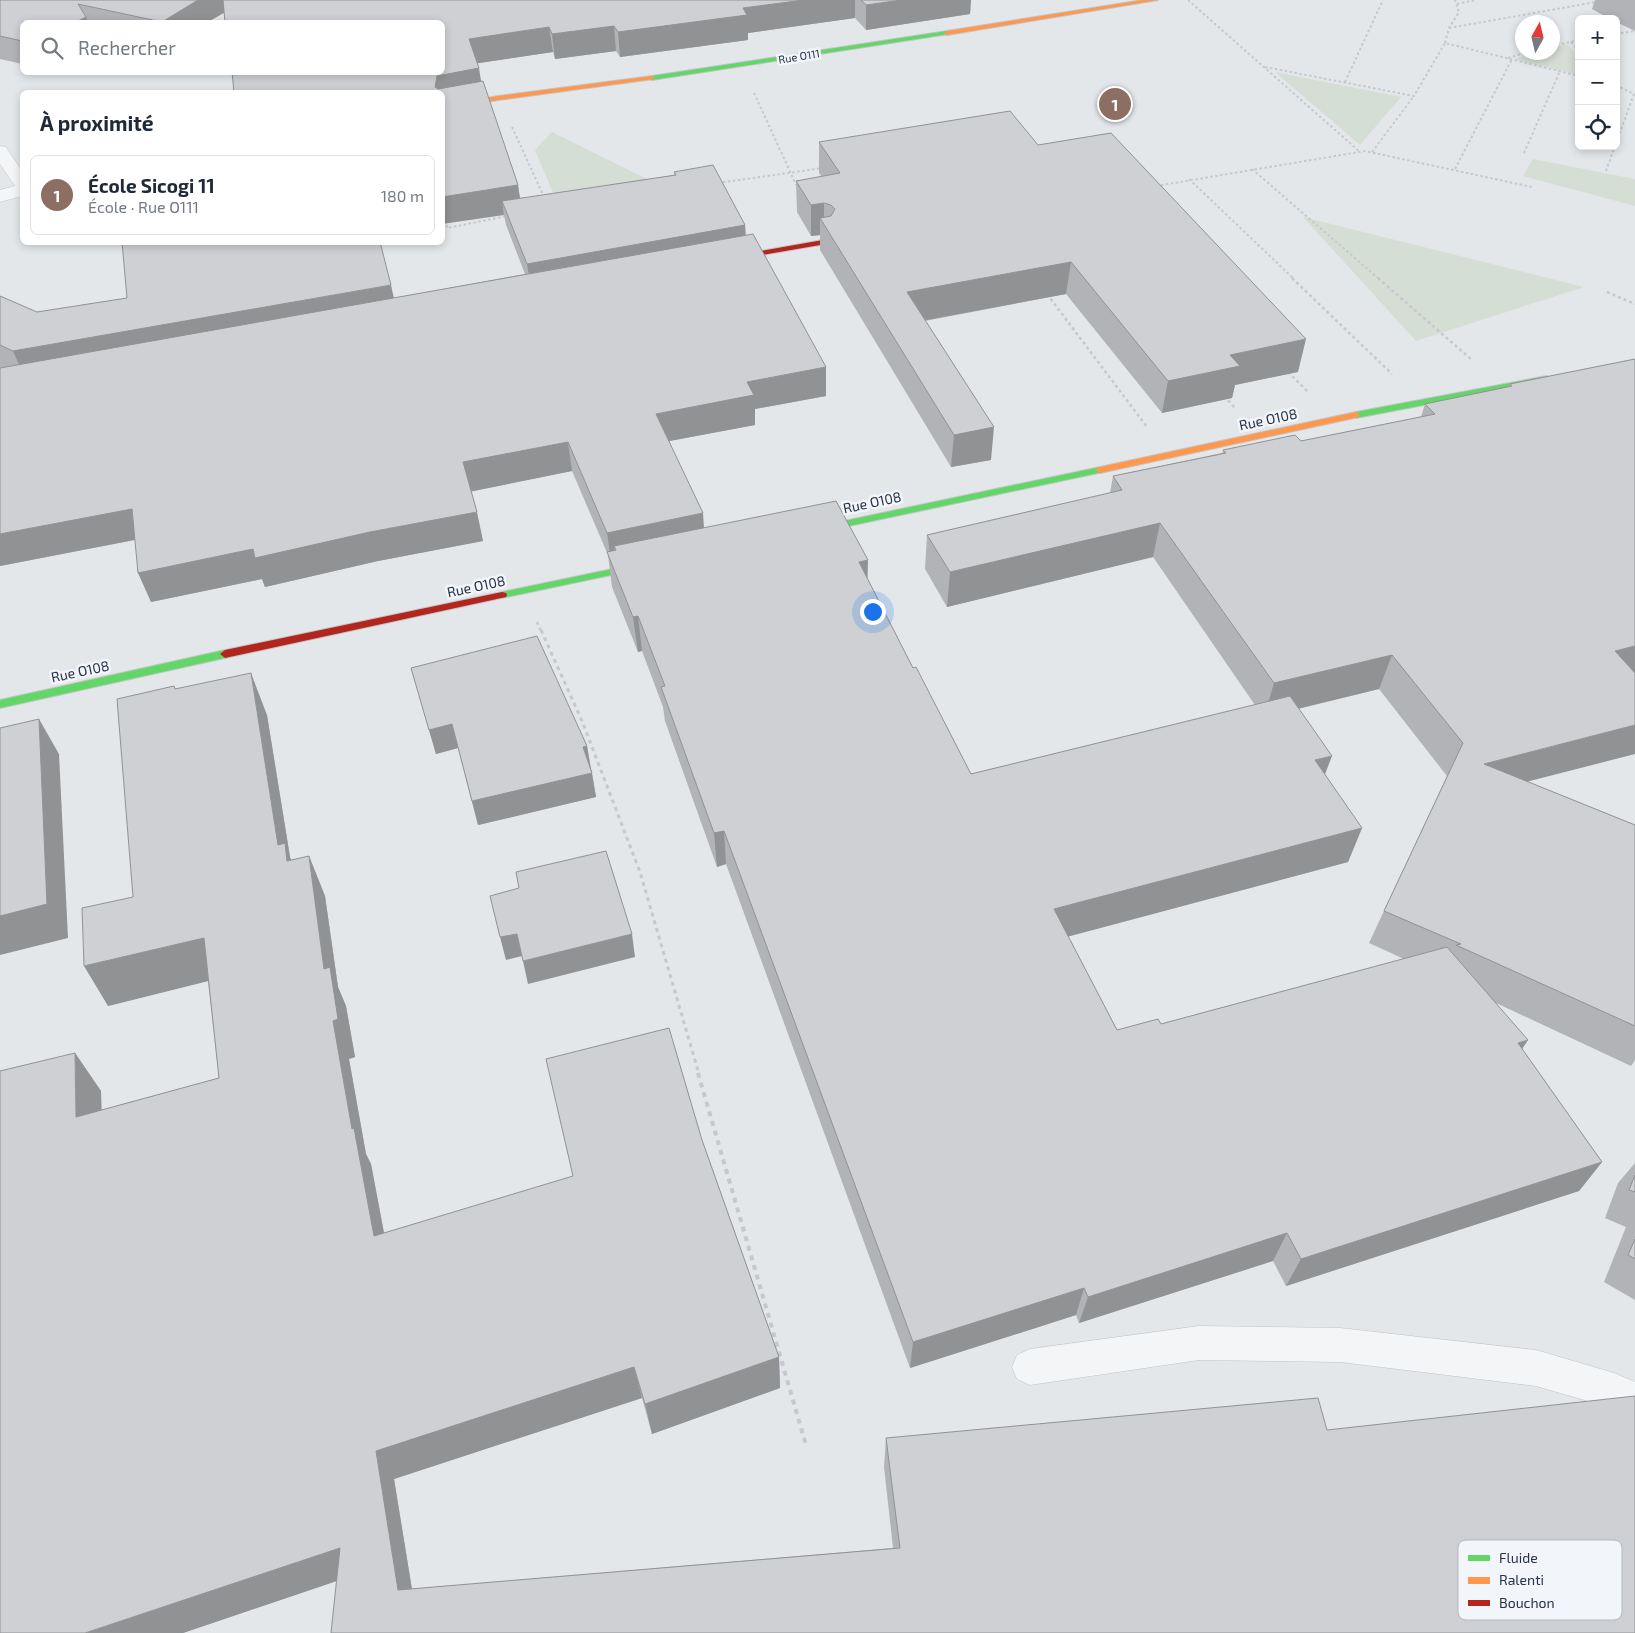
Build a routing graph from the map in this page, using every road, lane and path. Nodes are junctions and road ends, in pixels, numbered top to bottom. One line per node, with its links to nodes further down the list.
1 (1155, 0): 19 (street, Rue O111)
2 (1188, 0): 20 (path)
3 (1383, 0): 23 (path)
4 (1455, 0): 7 (path)
5 (1475, 0): 7 (path)
6 (1598, 2): 8 (path)
7 (1457, 4): 8 (path)
8 (1449, 28): 13 (path)
9 (1635, 31): 10 (path)
10 (1620, 33)
11 (1575, 41): 12 (path)
12 (1571, 42): 14 (path); 15 (path)
13 (1445, 43): 17 (path); 25 (path)
14 (1560, 44)
15 (1575, 46)
16 (1515, 56): 17 (path)
17 (1507, 58): 18 (path)
18 (1512, 59): 21 (path); 35 (path)
19 (741, 65): 26 (street, Rue O111); 38 (path)
20 (1265, 67): 23 (path); 31 (path)
21 (1560, 71): 22 (path); 33 (path)
22 (1575, 75)
23 (1345, 82): 25 (path)
24 (1620, 87): 28 (path)
25 (1414, 96): 32 (path)
26 (498, 98): 27 (street, Rue O111); 46 (path)
27 (445, 107)
28 (1620, 134)
29 (1614, 150): 37 (path)
30 (0, 151): 40 (street)
31 (1360, 152): 32 (path); 36 (path)
32 (1372, 152): 35 (path)
33 (1524, 153)
34 (828, 167): 38 (path)
35 (1455, 168): 43 (path)
36 (1252, 169): 39 (path); 57 (path)
37 (1606, 171)
38 (791, 173): 41 (path); 50 (path)
39 (1188, 179): 42 (path); 59 (path)
40 (20, 180)
41 (716, 184)
42 (1152, 186)
43 (1532, 187)
44 (20, 191): 45 (street)
45 (0, 196)
46 (546, 200)
47 (512, 216): 49 (path)
48 (446, 220): 49 (path)
49 (447, 228)
50 (823, 242): 51 (street)
51 (717, 261)
52 (1044, 290): 62 (path)
53 (1606, 292): 54 (path)
54 (1635, 304)
55 (1287, 370): 60 (path)
56 (1555, 377): 57 (street, Rue O108)
57 (1503, 387): 59 (street, Rue O108)
58 (1220, 391): 61 (path)
59 (1420, 402): 60 (street, Rue O108)
60 (1335, 420): 61 (street, Rue O108)
61 (1260, 436): 62 (street, Rue O108)
62 (1168, 456): 63 (street, Rue O108)
63 (796, 534)
64 (660, 562): 65 (street, Rue O108)
65 (524, 592): 66 (street, Rue O108); 69 (path)
66 (0, 704)
67 (1030, 1367): 68 (street)
68 (1635, 1400)
69 (806, 1445)

